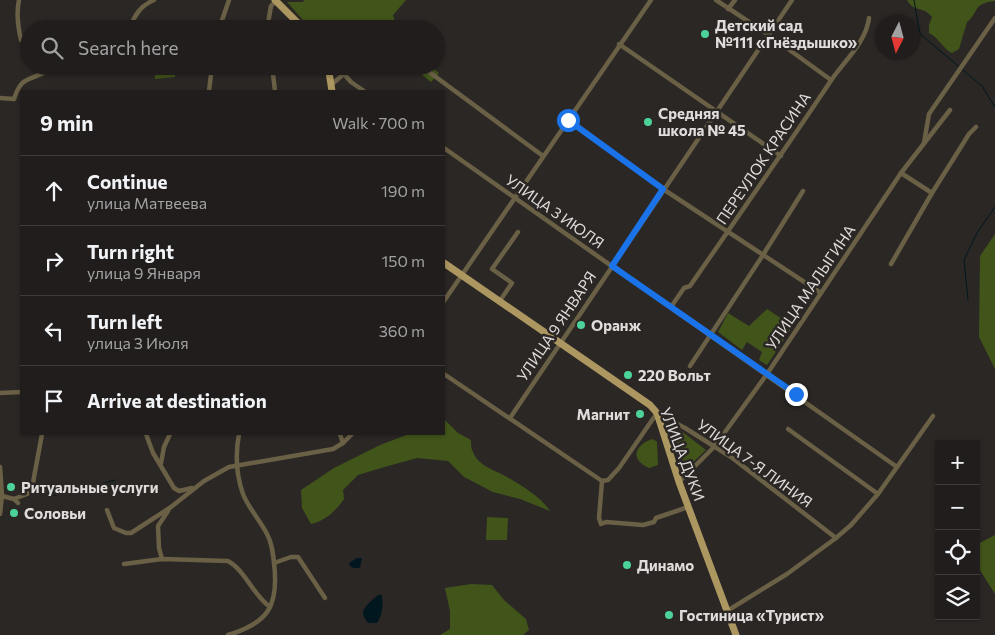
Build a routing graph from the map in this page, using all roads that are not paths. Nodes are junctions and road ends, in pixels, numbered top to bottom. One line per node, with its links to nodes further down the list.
1 (19, 0): 17 (street)
2 (154, 0): 12 (street)
3 (229, 0): 13 (street)
4 (275, 0): 14 (street); 15 (main road)
5 (651, 0): 18 (street)
6 (716, 0): 9 (street)
7 (735, 0): 9 (street)
8 (792, 0): 16 (street, УЛИЦА 9 ЯНВАРЯ)
9 (728, 9): 16 (street)
10 (869, 18): 26 (street, ПЕРЕУЛОК КРАСИНА)
11 (995, 18): 38 (street, УЛИЦА МАЛЫГИНА)
12 (132, 20)
13 (222, 20)
14 (269, 20)
15 (295, 20)
16 (769, 35): 26 (street); 35 (street, УЛИЦА 9 ЯНВАРЯ)
17 (20, 36)
18 (620, 44): 35 (street); 36 (street)
19 (38, 75): 32 (street)
20 (211, 75): 28 (street)
21 (273, 75): 29 (street)
22 (329, 75): 27 (main road)
23 (343, 75): 27 (street)
24 (345, 75): 30 (street)
25 (433, 75): 40 (street)
26 (831, 80): 41 (street, ПЕРЕУЛОК КРАСИНА)
27 (331, 88)
28 (209, 90)
29 (275, 90)
30 (363, 90)
31 (0, 98): 32 (street)
32 (14, 99): 33 (street)
33 (20, 100)
34 (950, 110): 38 (street, УЛИЦА МАЛЫГИНА)
35 (718, 111): 41 (street); 43 (street, УЛИЦА 9 ЯНВАРЯ)
36 (568, 120): 40 (street); 43 (street)
37 (976, 127): 45 (street)
38 (924, 144): 42 (street, УЛИЦА МАЛЫГИНА)
39 (445, 149): 46 (street, УЛИЦА 3 ИЮЛЯ)
40 (543, 156): 46 (street)
41 (781, 156): 48 (street, ПЕРЕУЛОК КРАСИНА)
42 (901, 173): 45 (street); 54 (street, УЛИЦА МАЛЫГИНА)
43 (663, 189): 48 (street); 52 (street, УЛИЦА 9 ЯНВАРЯ)
44 (803, 191): 49 (street)
45 (932, 193): 51 (street)
46 (515, 197): 52 (street, УЛИЦА 3 ИЮЛЯ); 53 (street)
47 (518, 232): 56 (street)
48 (727, 232): 49 (street); 57 (street, ПЕРЕУЛОК КРАСИНА)
49 (763, 255): 54 (street); 58 (street)
50 (445, 264): 53 (main road, УЛИЦА ДУКИ)
51 (890, 264)
52 (612, 266): 57 (street, УЛИЦА 3 ИЮЛЯ); 59 (street, УЛИЦА 9 ЯНВАРЯ)
53 (462, 275): 55 (street); 56 (main road, УЛИЦА ДУКИ)
54 (820, 292): 61 (street, УЛИЦА МАЛЫГИНА)
55 (445, 300)
56 (499, 302): 59 (main road, УЛИЦА ДУКИ)
57 (671, 307): 58 (street, УЛИЦА 3 ИЮЛЯ)
58 (710, 334): 60 (street); 61 (street, УЛИЦА 3 ИЮЛЯ)
59 (559, 343): 65 (main road, УЛИЦА ДУКИ); 67 (street, УЛИЦА 9 ЯНВАРЯ)
60 (690, 366)
61 (767, 374): 76 (street, УЛИЦА МАЛЫГИНА); 80 (street, УЛИЦА 3 ИЮЛЯ)
62 (445, 375): 67 (street)
63 (20, 392): 64 (street)
64 (0, 393)
65 (656, 413): 76 (street, УЛИЦА 7-Я ЛИНИЯ); 81 (street); 82 (main road, УЛИЦА ДУКИ)
66 (933, 416): 80 (street)
67 (510, 418): 81 (street)
68 (788, 429): 84 (street)
69 (42, 435): 86 (street)
70 (146, 435): 77 (street)
71 (170, 435): 77 (street)
72 (239, 435): 78 (street)
73 (340, 435): 75 (street)
74 (351, 435): 75 (street)
75 (343, 443): 78 (street)
76 (713, 448): 82 (street, УЛИЦА МАЛЫГИНА); 92 (street, УЛИЦА 7-Я ЛИНИЯ)
77 (160, 464): 83 (street)
78 (236, 465): 83 (street); 95 (street)
79 (0, 467): 85 (street)
80 (898, 467): 84 (street)
81 (602, 481): 89 (street)
82 (679, 482): 89 (main road, УЛИЦА ДУКИ)
83 (196, 488): 88 (street)
84 (878, 494): 92 (street)
85 (2, 496): 86 (street); 91 (street)
86 (14, 498): 87 (street)
87 (18, 503)
88 (171, 507): 90 (street); 93 (street)
89 (688, 507): 98 (main road, УЛИЦА ДУКИ)
90 (107, 510)
91 (0, 514)
92 (836, 538): 98 (street)
93 (162, 559): 94 (street); 97 (street)
94 (124, 564)
95 (274, 564): 96 (street); 97 (street)
96 (325, 598)
97 (270, 607): 99 (street)
98 (727, 611): 100 (main road, УЛИЦА ДУКИ)
99 (228, 635)
100 (736, 635)

